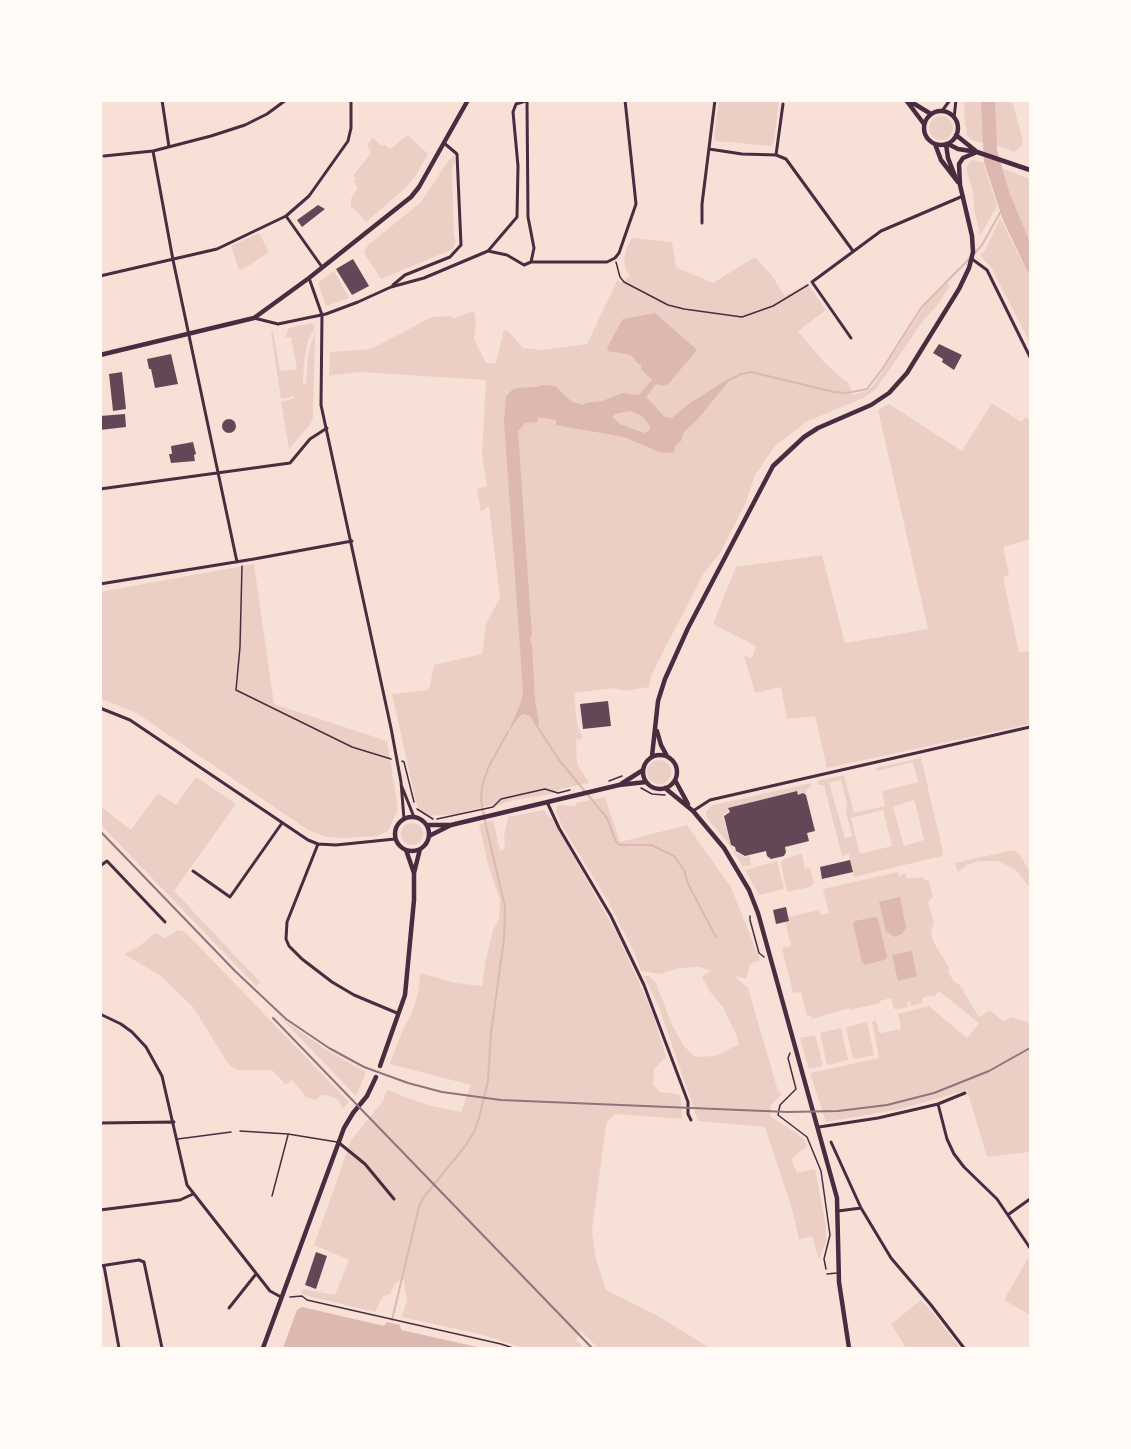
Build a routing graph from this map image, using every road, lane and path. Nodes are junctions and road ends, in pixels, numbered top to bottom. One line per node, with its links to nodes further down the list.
1 (162, 100): 20 (street)
2 (286, 100): 20 (street)
3 (351, 100): 29 (street)
4 (468, 100): 17 (street)
5 (625, 100): 33 (street)
6 (714, 100): 21 (street)
7 (907, 100): 13 (street); 15 (street)
8 (950, 100): 12 (street)
9 (956, 100): 14 (street)
10 (527, 101): 31 (street); 36 (street)
11 (783, 104): 24 (street)
12 (942, 111): 13 (street); 14 (street)
13 (931, 114): 15 (street)
14 (954, 118): 16 (street)
15 (924, 124): 18 (street)
16 (956, 135): 19 (street); 23 (street)
17 (444, 143): 37 (street); 41 (street)
18 (935, 144): 19 (street); 27 (street)
19 (946, 144): 23 (street); 27 (street)
20 (169, 147): 22 (street)
21 (709, 149): 24 (street); 30 (street)
22 (153, 151): 25 (street); 35 (street)
23 (977, 152): 26 (street); 27 (street)
24 (776, 155): 32 (street)
25 (104, 156)
26 (1030, 170)
27 (958, 183): 28 (street)
28 (963, 196): 32 (street); 34 (street)
29 (285, 216): 35 (street); 37 (street)
30 (702, 223)
31 (488, 251): 36 (street); 41 (street)
32 (853, 251): 40 (street)
33 (615, 258): 36 (street); 40 (path)
34 (972, 259): 47 (street); 56 (street)
35 (173, 260): 38 (street); 44 (street)
36 (531, 262)
37 (322, 267): 39 (street)
38 (100, 276)
39 (309, 278): 42 (street); 43 (street)
40 (812, 282): 45 (street)
41 (392, 287): 42 (street)
42 (322, 315): 43 (street); 48 (street)
43 (254, 318): 44 (street)
44 (189, 334): 46 (street); 49 (street)
45 (851, 338)
46 (100, 355)
47 (1030, 357)
48 (327, 428): 49 (street); 51 (street)
49 (217, 472): 50 (street); 52 (street)
50 (100, 489)
51 (352, 541): 52 (street); 59 (street)
52 (237, 562): 53 (street); 59 (path)
53 (100, 584)
54 (100, 708): 76 (street)
55 (1030, 727): 73 (street)
56 (656, 728): 57 (street); 58 (street)
57 (652, 756): 58 (street); 61 (street)
58 (667, 756): 63 (street)
59 (396, 760): 64 (street)
60 (404, 762): 70 (path)
61 (642, 770): 66 (street); 67 (street)
62 (623, 776): 65 (path)
63 (675, 780): 69 (street); 73 (street)
64 (401, 782): 74 (street); 75 (street)
65 (603, 782)
66 (646, 782): 67 (street); 69 (street)
67 (619, 785): 72 (street)
68 (637, 788): 71 (path)
69 (665, 788): 73 (street)
70 (558, 793)
71 (668, 796)
72 (547, 802): 78 (street); 97 (street)
73 (693, 811): 100 (street)
74 (414, 817): 75 (street); 77 (street)
75 (404, 819): 80 (street)
76 (282, 823): 81 (street); 85 (street)
77 (426, 825): 78 (street); 79 (street)
78 (451, 825): 79 (street)
79 (429, 836): 82 (street)
80 (395, 839): 81 (street); 83 (street)
81 (318, 844): 91 (street)
82 (420, 849): 83 (street); 86 (street)
83 (406, 850): 86 (street)
84 (100, 866): 88 (street)
85 (193, 872)
86 (414, 873): 91 (street)
87 (750, 916): 89 (path)
88 (165, 922)
89 (764, 957)
90 (100, 1014): 98 (street)
91 (399, 1014): 93 (street)
92 (790, 1053): 119 (path)
93 (380, 1066)
94 (376, 1077): 105 (street)
95 (965, 1093): 96 (street)
96 (938, 1104): 100 (street); 114 (street)
97 (691, 1120)
98 (174, 1122): 99 (street); 104 (street)
99 (100, 1123)
100 (819, 1126): 113 (street)
101 (240, 1131): 103 (lane)
102 (231, 1132): 104 (lane)
103 (288, 1134): 105 (lane); 108 (lane)
104 (178, 1140): 107 (street)
105 (338, 1142): 109 (street); 120 (street)
106 (831, 1142): 111 (street)
107 (193, 1194): 112 (street); 118 (street)
108 (272, 1196)
109 (394, 1199)
110 (1030, 1199): 114 (street)
111 (861, 1208): 113 (street); 128 (street)
112 (100, 1210)
113 (838, 1211): 117 (street)
114 (1009, 1214): 115 (street)
115 (1030, 1248)
116 (102, 1266): 123 (street); 124 (street)
117 (838, 1273): 119 (lane); 127 (street)
118 (256, 1274): 120 (street); 122 (street)
119 (827, 1274)
120 (281, 1297): 125 (street)
121 (290, 1297): 126 (path)
122 (229, 1308)
123 (119, 1348)
124 (162, 1348)
125 (263, 1348)
126 (513, 1348)
127 (849, 1348)
128 (964, 1348)

